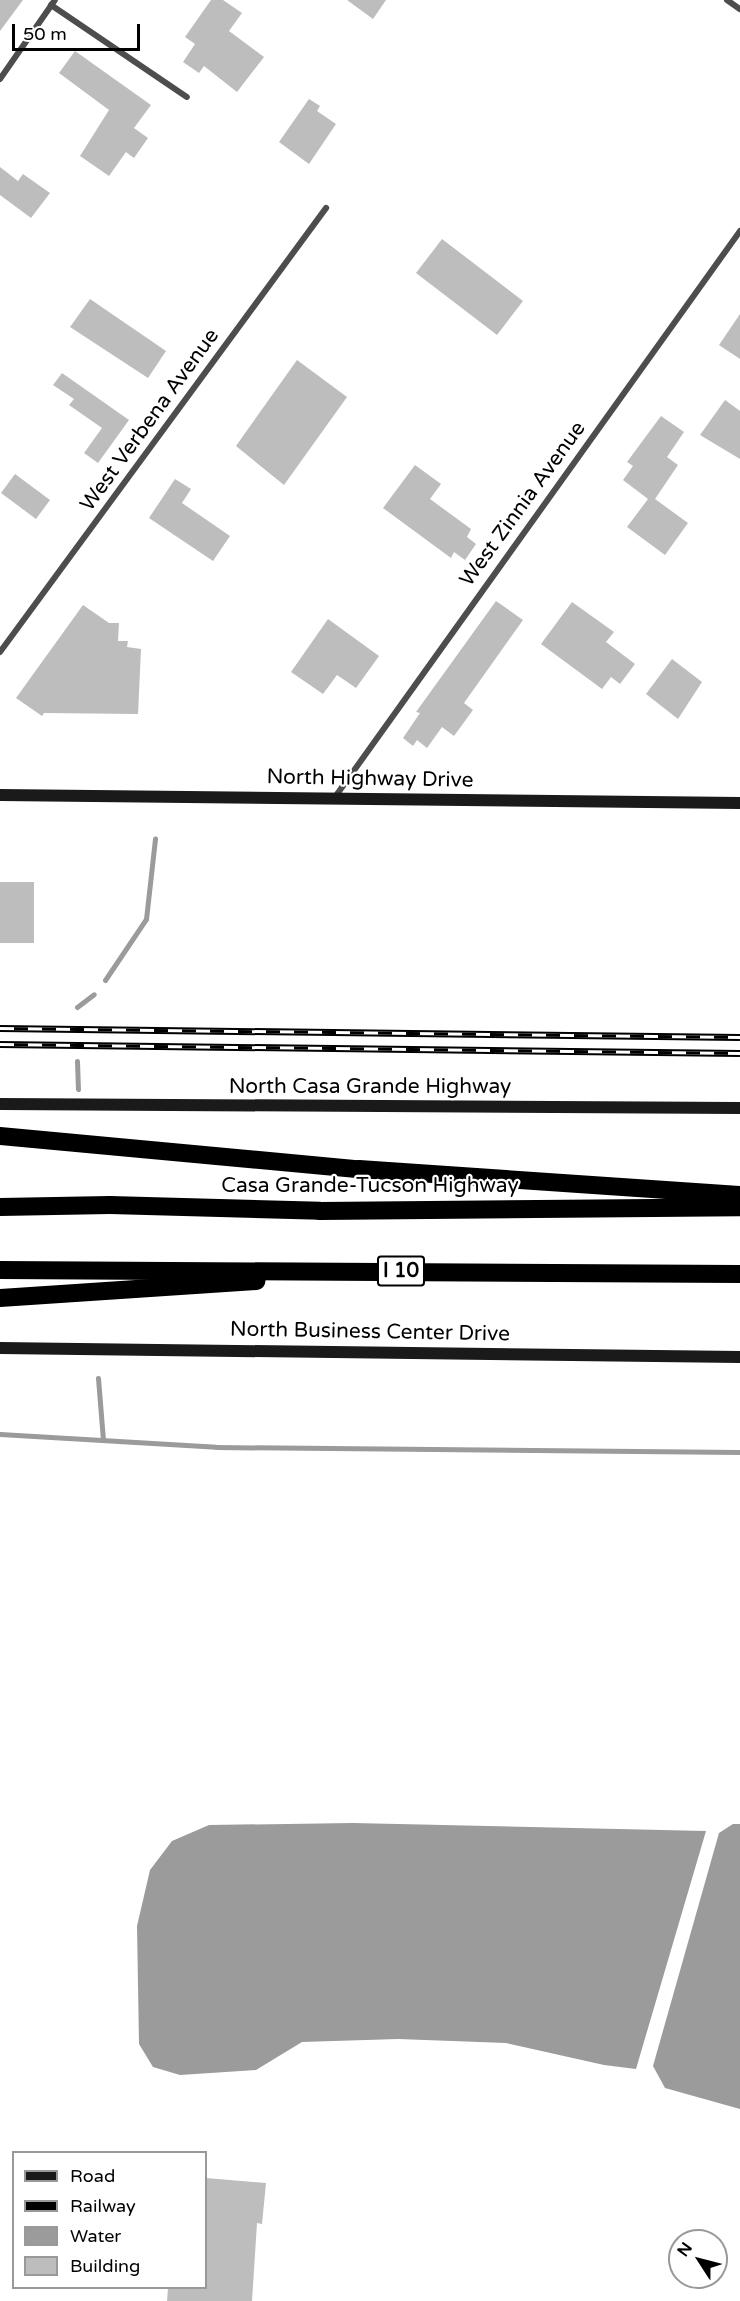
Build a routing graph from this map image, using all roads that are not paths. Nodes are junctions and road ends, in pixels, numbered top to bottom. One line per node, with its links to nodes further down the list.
1 (727, 0): 3 (street)
2 (53, 3): 4 (street); 5 (street)
3 (740, 9)
4 (0, 79)
5 (187, 97)
6 (326, 208): 8 (street, West Verbena Avenue)
7 (740, 231): 10 (street, West Zinnia Avenue)
8 (0, 652)
9 (0, 795): 10 (main road, North Highway Drive)
10 (335, 797): 11 (main road, North Highway Drive)
11 (740, 803)
12 (0, 1104): 13 (main road, North Casa Grande Highway)
13 (740, 1108)
14 (0, 1136): 15 (highway)
15 (740, 1195)
16 (0, 1206): 17 (highway, Casa Grande-Tucson Highway)
17 (740, 1207)
18 (0, 1270): 19 (highway, I 10)
19 (392, 1271): 20 (highway, I 10); 21 (highway)
20 (740, 1274)
21 (0, 1298)
22 (0, 1348): 23 (main road, North Business Center Drive)
23 (740, 1357)

